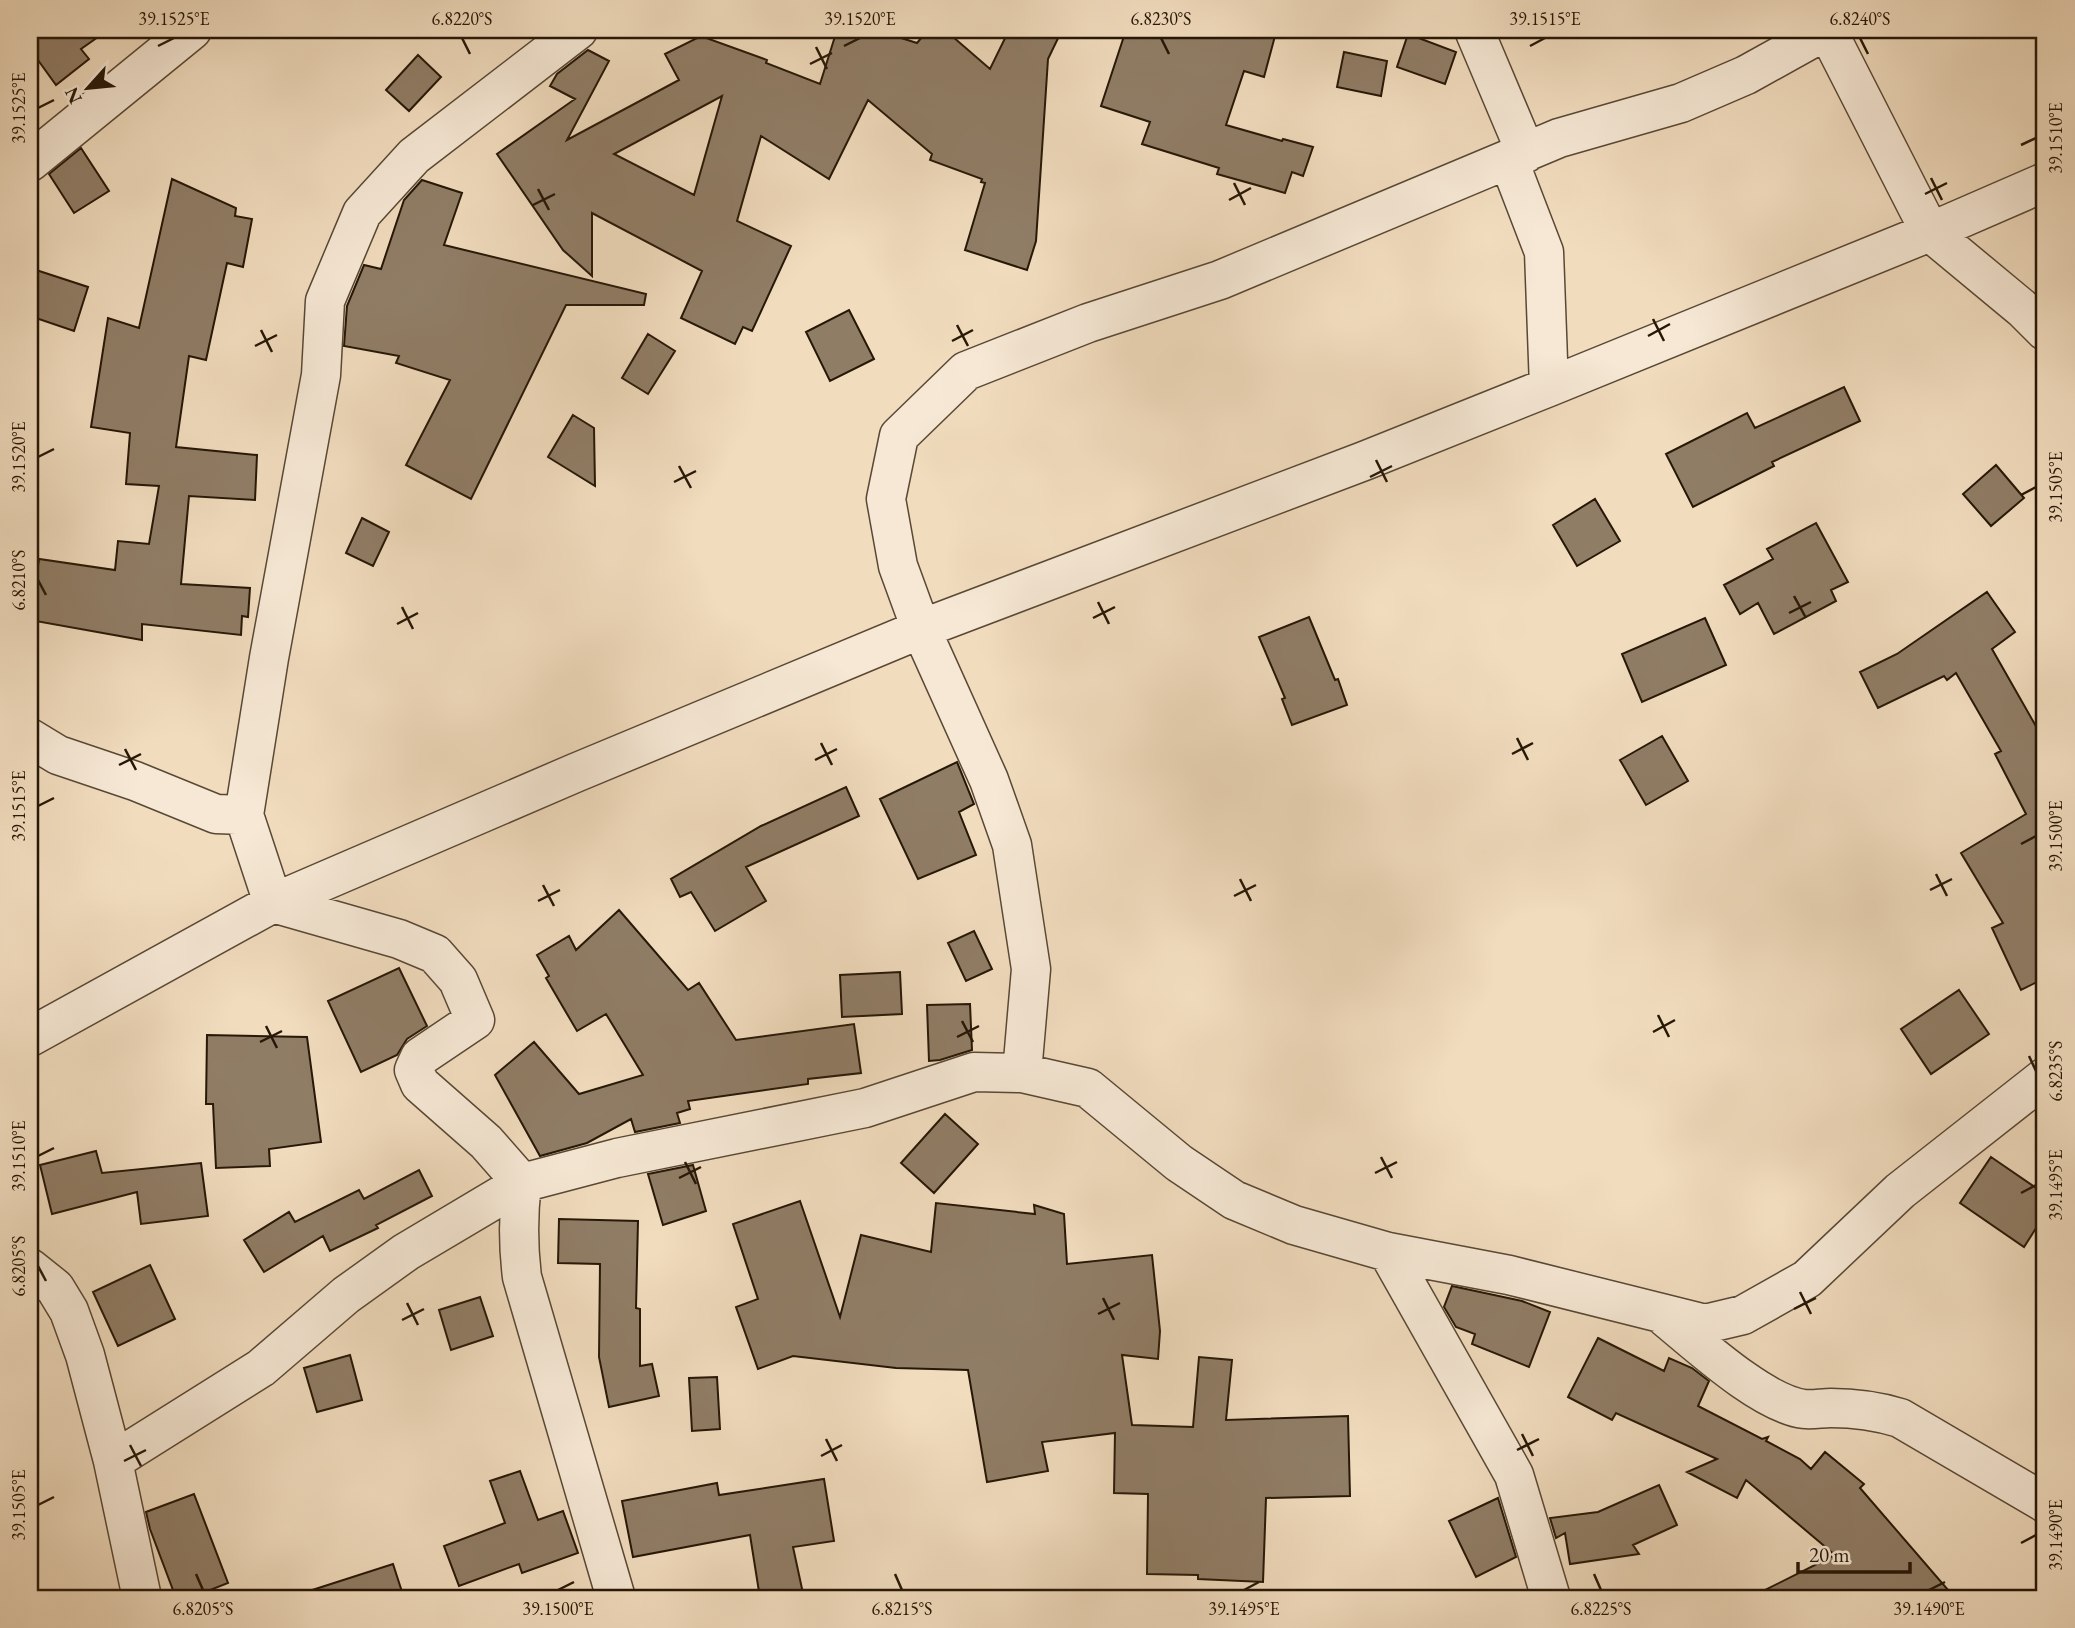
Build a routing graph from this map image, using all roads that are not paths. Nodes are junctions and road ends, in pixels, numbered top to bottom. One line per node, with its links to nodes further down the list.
1 (192, 30): 6 (street)
2 (578, 30): 13 (street)
3 (1474, 30): 5 (street)
4 (1827, 30): 5 (street); 8 (street)
5 (1518, 157): 10 (street); 11 (street)
6 (30, 162)
7 (2045, 182): 8 (street)
8 (1930, 232): 9 (street); 10 (street)
9 (2045, 331)
10 (1549, 387): 11 (street)
11 (921, 629): 14 (street); 16 (street)
12 (30, 738): 13 (street)
13 (244, 815): 14 (street)
14 (273, 903): 15 (street); 18 (street)
15 (30, 1037)
16 (1022, 1073): 18 (street); 19 (street)
17 (2045, 1077): 21 (street)
18 (522, 1183): 22 (street); 25 (street)
19 (1388, 1252): 21 (street); 26 (street)
20 (30, 1268): 22 (street)
21 (1661, 1313): 23 (street)
22 (113, 1461): 24 (street)
23 (2045, 1503)
24 (142, 1598)
25 (616, 1598)
26 (1550, 1598)

